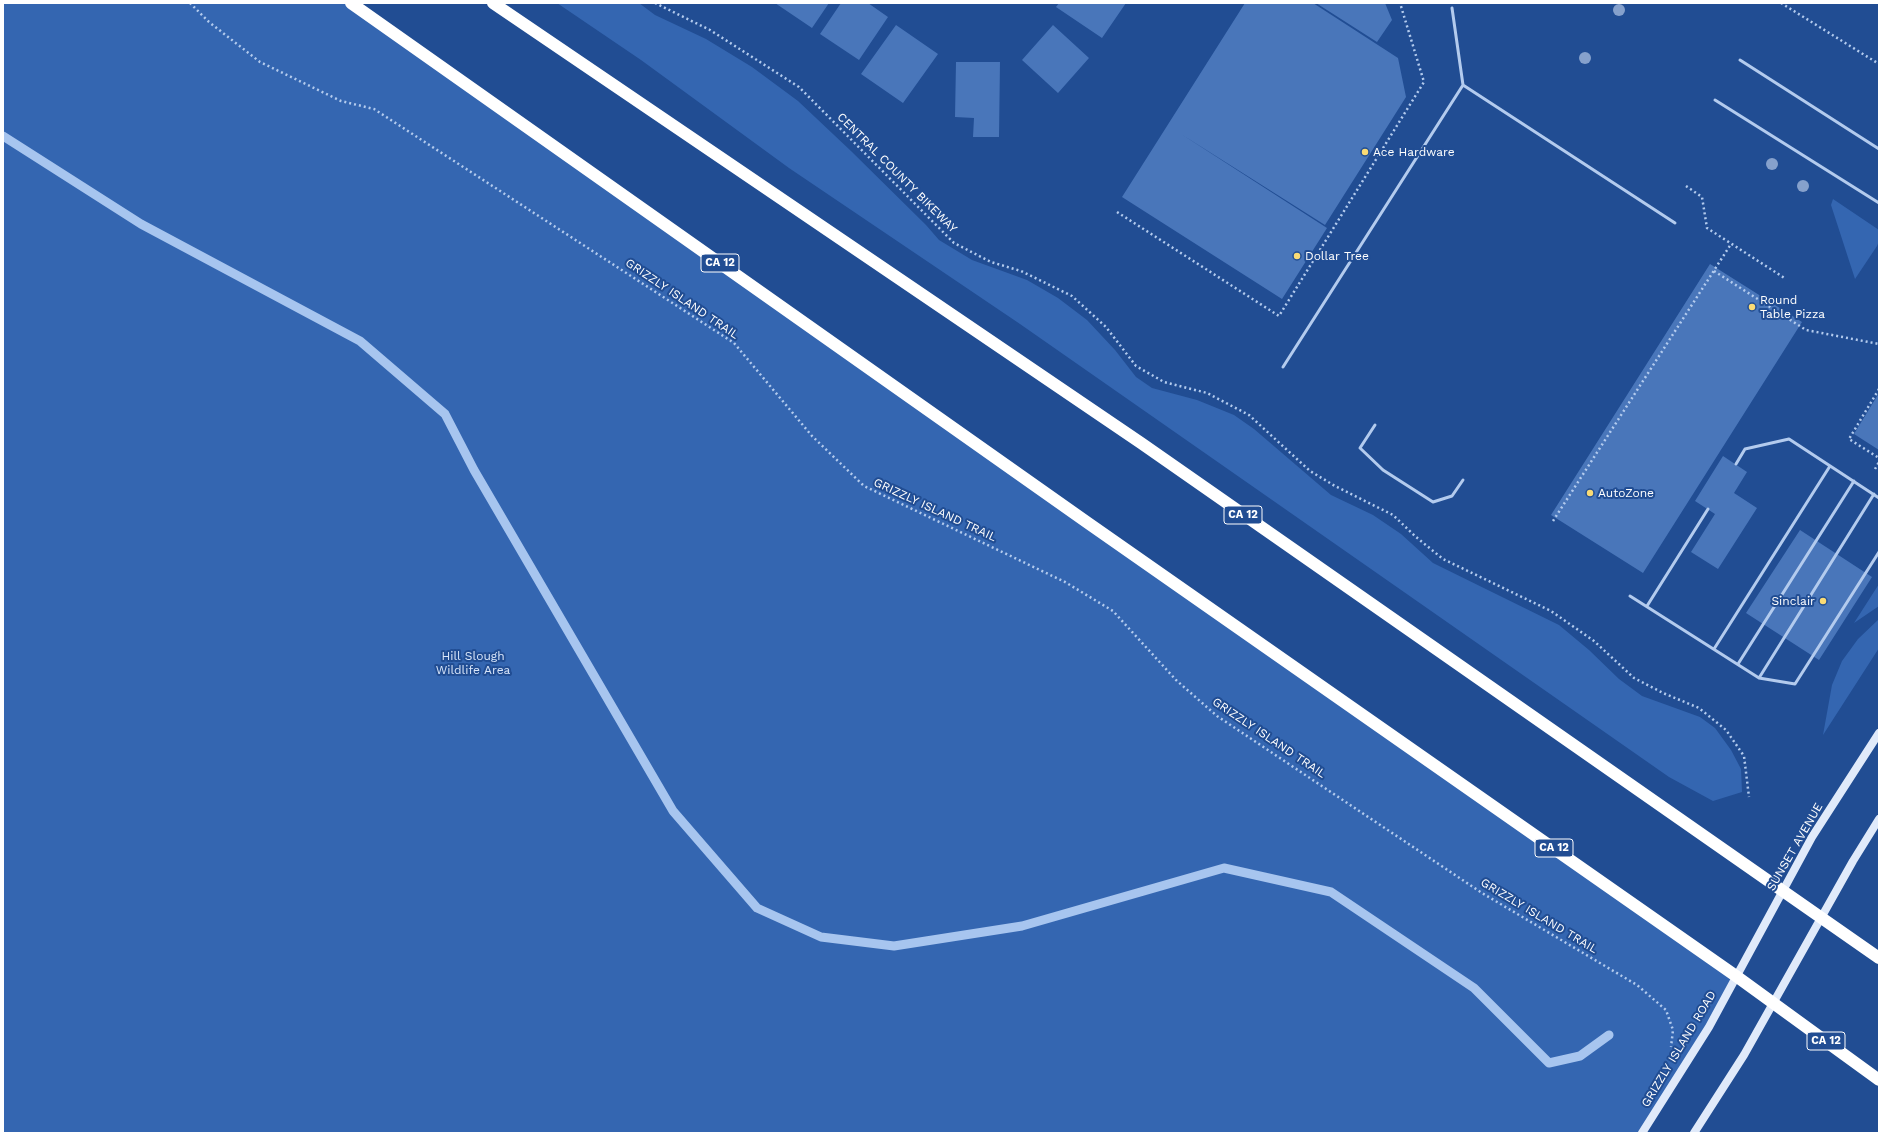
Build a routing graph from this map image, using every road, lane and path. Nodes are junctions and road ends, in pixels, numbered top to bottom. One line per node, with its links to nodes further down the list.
1 (190, 3): 49 (path, GRIZZLY ISLAND TRAIL)
2 (351, 3): 47 (highway, CA 12)
3 (493, 3): 44 (highway, CA 12)
4 (655, 3): 42 (path, CENTRAL COUNTY BIKEWAY)
5 (1400, 3): 15 (path)
6 (1781, 3): 9 (path)
7 (1452, 8): 10 (lane)
8 (1740, 60): 12 (lane)
9 (1879, 64)
10 (1463, 85): 16 (lane); 21 (lane)
11 (1715, 100): 14 (lane)
12 (1879, 148)
13 (1686, 186): 17 (path)
14 (1879, 203)
15 (1118, 212)
16 (1675, 223)
17 (1732, 244): 18 (path); 19 (path)
18 (1714, 271): 20 (path); 34 (path)
19 (1786, 279)
20 (1879, 344)
21 (1283, 366)
22 (1879, 389): 24 (path)
23 (1375, 424): 29 (lane)
24 (1879, 458)
25 (1879, 462): 28 (path)
26 (1736, 464): 27 (lane)
27 (1830, 466): 30 (lane); 38 (lane)
28 (1875, 469)
29 (1463, 480)
30 (1854, 482): 31 (lane); 39 (lane)
31 (1874, 494): 32 (lane); 40 (lane)
32 (1879, 498)
33 (1708, 509): 37 (lane)
34 (1554, 521)
35 (1879, 552): 40 (lane)
36 (1630, 596): 37 (lane)
37 (1647, 606): 38 (lane)
38 (1714, 649): 39 (lane)
39 (1738, 664): 40 (lane)
40 (1759, 678)
41 (1879, 733): 44 (main road, SUNSET AVENUE)
42 (1749, 797)
43 (1879, 819): 45 (main road)
44 (1784, 890): 45 (highway, CA 12); 47 (main road, SUNSET AVENUE)
45 (1822, 918): 46 (highway, CA 12); 48 (main road)
46 (1879, 958)
47 (1736, 976): 48 (highway, CA 12); 51 (main road, GRIZZLY ISLAND ROAD)
48 (1773, 1003): 50 (highway, CA 12); 52 (main road)
49 (1666, 1010)
50 (1879, 1080)
51 (1642, 1133)
52 (1694, 1133)

